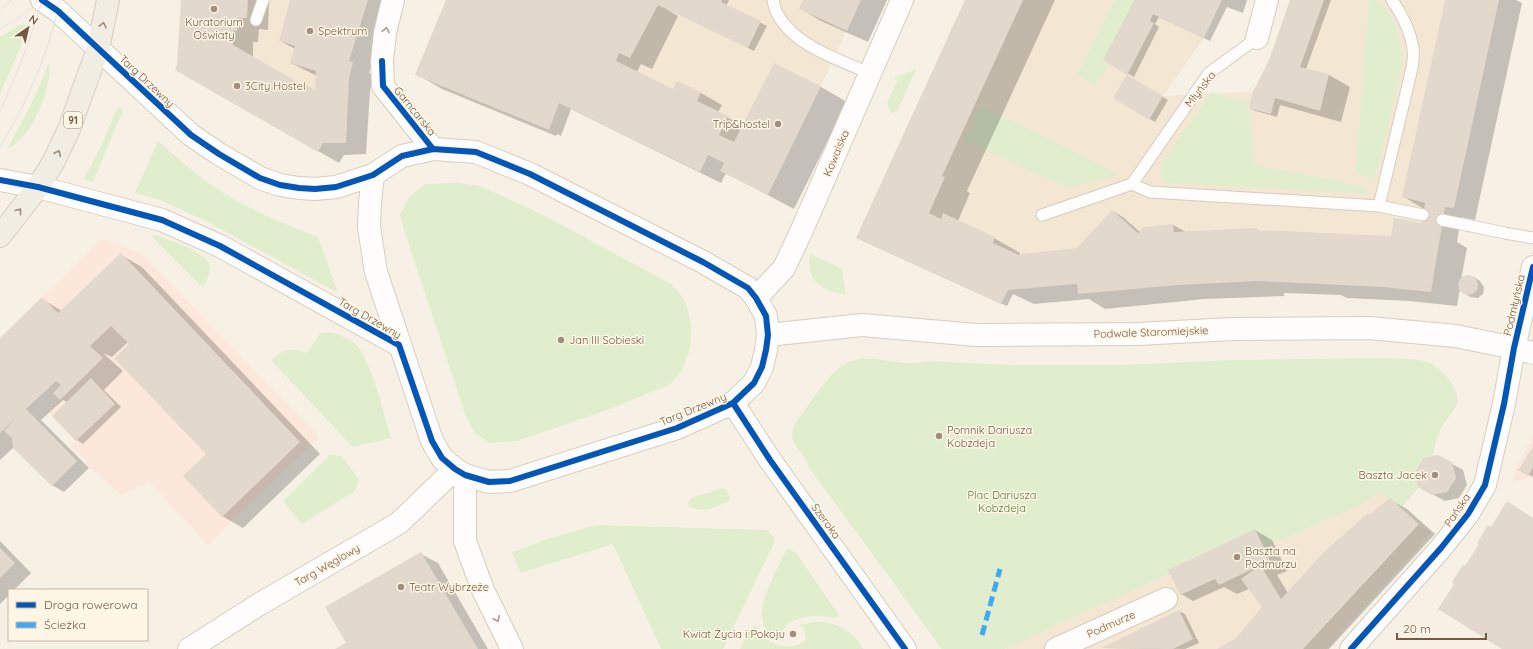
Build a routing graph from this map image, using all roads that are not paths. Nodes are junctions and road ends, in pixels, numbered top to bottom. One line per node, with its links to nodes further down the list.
1 (42, 0): 11 (street, Targ Drzewny)
2 (108, 0): 11 (main road, 91, one-way to 2)
3 (263, 0): 9 (lane)
4 (393, 0): 13 (street, Garncarska, one-way to 4)
5 (773, 0): 12 (lane)
6 (902, 0): 12 (street, Kowalska)
7 (1267, 0): 10 (street, Młyńska)
8 (1392, 0): 18 (lane)
9 (256, 20)
10 (1257, 38): 16 (lane, Młyńska)
11 (98, 50): 14 (street, Targ Drzewny); 17 (main road, 91, one-way to 11)
12 (870, 73): 25 (street, Kowalska)
13 (433, 149): 14 (street, Targ Drzewny); 25 (street, Targ Drzewny)
14 (373, 175): 27 (street, Targ Drzewny)
15 (0, 180): 17 (street, Targ Drzewny)
16 (1132, 184): 18 (lane); 19 (lane)
17 (38, 187): 22 (main road, 91, one-way to 17); 27 (street, Targ Drzewny)
18 (1379, 206): 20 (lane)
19 (1042, 215)
20 (1423, 215)
21 (1442, 220): 23 (lane)
22 (0, 236)
23 (1533, 238)
24 (1533, 267): 28 (street, Podmłyńska)
25 (756, 298): 26 (street, Targ Drzewny)
26 (768, 335): 28 (street, Podwale Staromiejskie); 29 (street, Targ Drzewny)
27 (399, 345): 30 (street, Targ Drzewny)
28 (1523, 351): 36 (street, Pańska)
29 (733, 403): 30 (street, Targ Drzewny); 34 (street, Szeroka)
30 (460, 472): 32 (street, Targ Węglowy); 33 (street, one-way to 33)
31 (1166, 599): 35 (street, Podmurze)
32 (189, 649)
33 (512, 649)
34 (905, 649)
35 (1056, 649)
36 (1351, 649)

